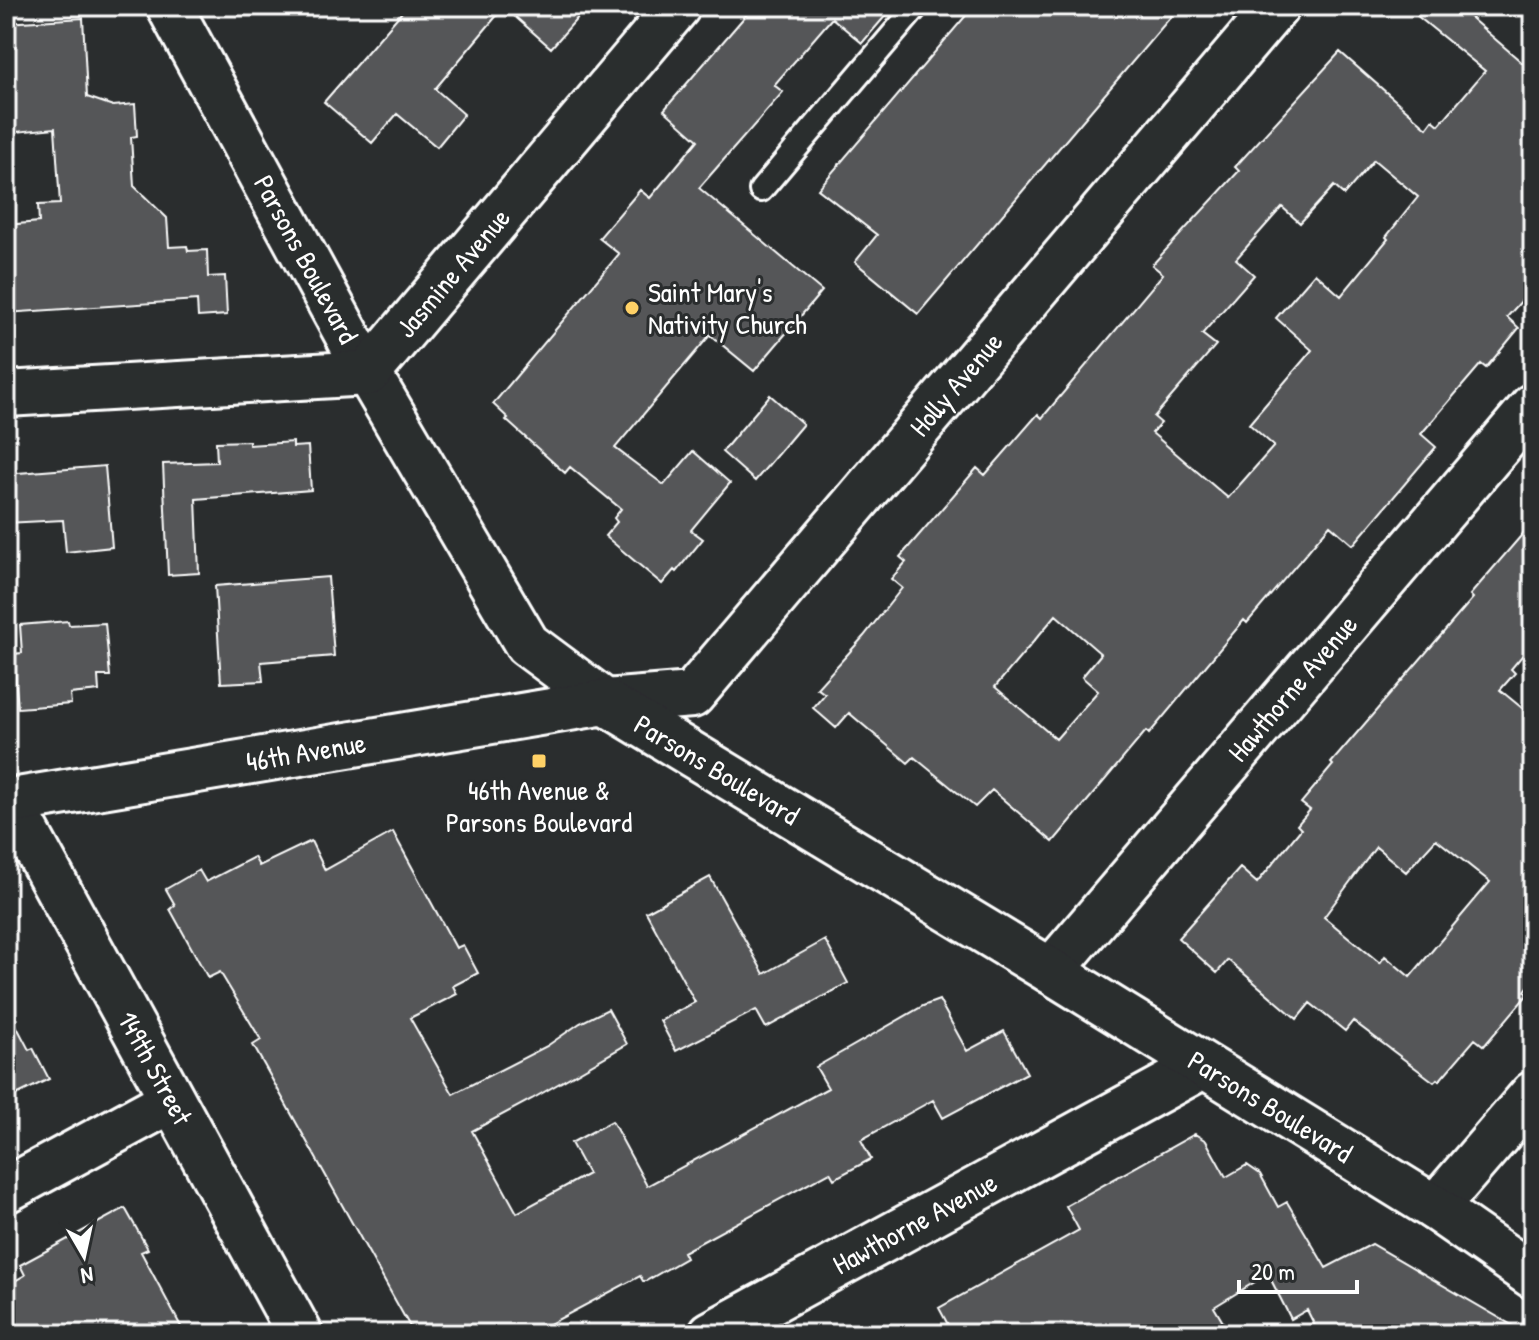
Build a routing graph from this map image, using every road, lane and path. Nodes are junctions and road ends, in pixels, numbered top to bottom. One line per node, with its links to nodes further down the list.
1 (169, 6): 6 (street, Parsons Boulevard)
2 (678, 6): 6 (street, Jasmine Avenue)
3 (917, 6): 5 (lane)
4 (1277, 6): 9 (street, Holly Avenue)
5 (761, 190)
6 (368, 373): 7 (street); 9 (street, Parsons Boulevard)
7 (6, 394)
8 (1533, 406): 11 (street, Hawthorne Avenue)
9 (605, 702): 10 (street, 46th Avenue); 11 (street, Parsons Boulevard)
10 (8, 801): 14 (street, 149th Street)
11 (1051, 971): 12 (street, Parsons Boulevard)
12 (1203, 1066): 16 (street, Parsons Boulevard); 19 (street, Hawthorne Avenue)
13 (1533, 1094): 16 (street)
14 (172, 1100): 15 (street); 18 (street, 149th Street)
15 (6, 1190)
16 (1435, 1208): 17 (street, Parsons Boulevard)
17 (1533, 1276)
18 (300, 1334)
19 (711, 1334)

